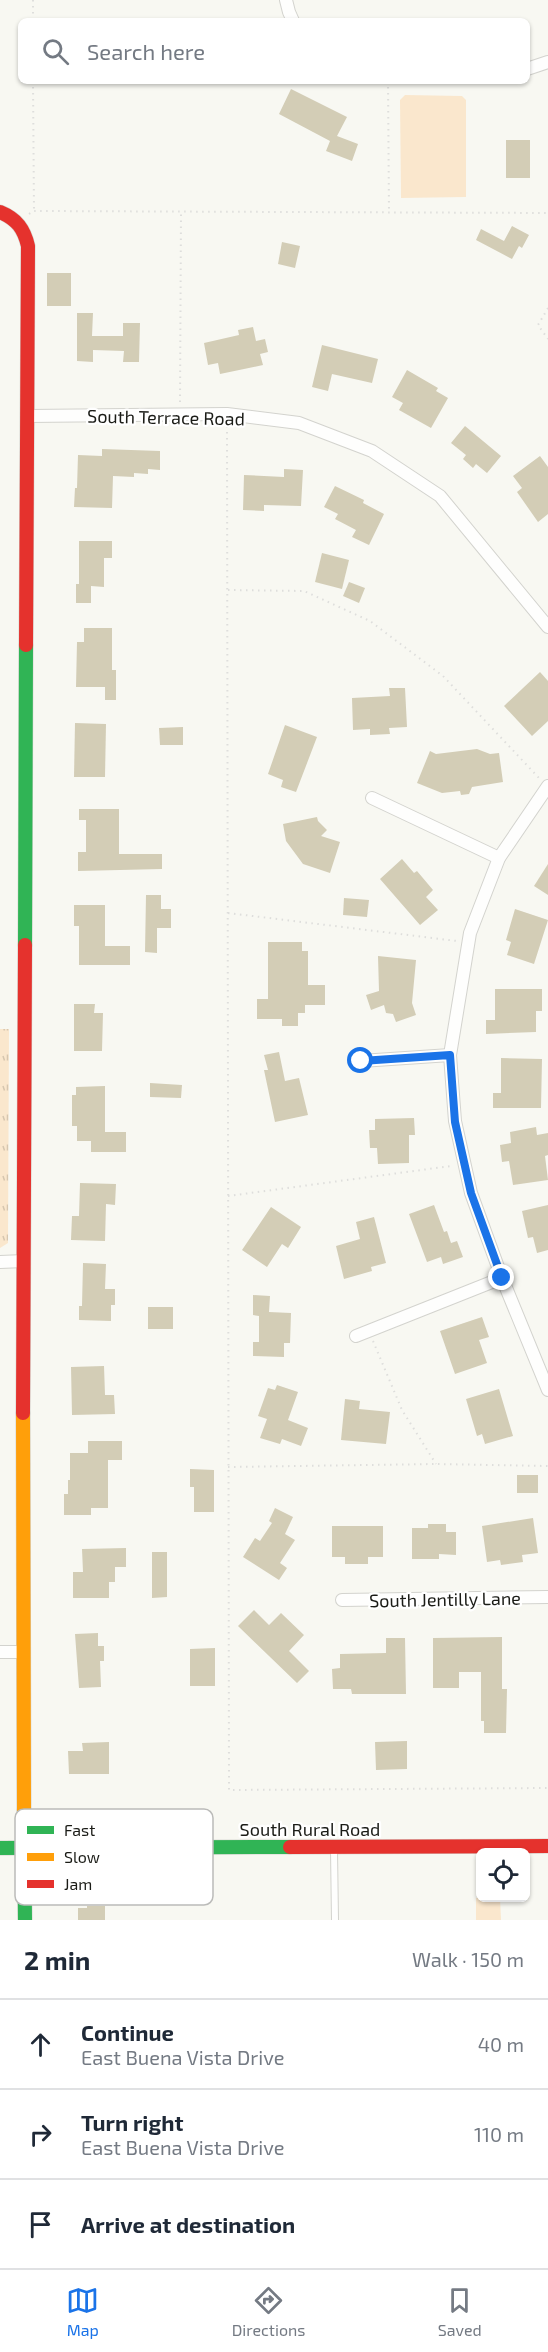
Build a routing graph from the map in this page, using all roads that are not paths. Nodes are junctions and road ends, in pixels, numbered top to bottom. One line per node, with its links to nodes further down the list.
1 (286, 0): 2 (street)
2 (291, 18)
3 (548, 62): 4 (street)
4 (530, 68)
5 (0, 212): 6 (street)
6 (28, 416): 7 (street, South Terrace Road); 14 (street)
7 (548, 627)
8 (548, 786): 10 (street)
9 (372, 798): 10 (street)
10 (499, 858): 11 (street)
11 (450, 1055): 12 (street); 15 (street)
12 (361, 1061)
13 (0, 1262): 14 (street)
14 (24, 1262): 21 (street)
15 (502, 1278): 16 (street); 17 (street)
16 (356, 1336)
17 (548, 1390)
18 (548, 1597): 19 (street, South Jentilly Lane)
19 (342, 1600)
20 (0, 1652): 21 (street)
21 (22, 1652): 22 (street)
22 (24, 1809)
23 (548, 1846): 25 (street, South Rural Road)
24 (213, 1847): 25 (street, South Rural Road)
25 (334, 1847): 26 (lane)
26 (336, 1920)

